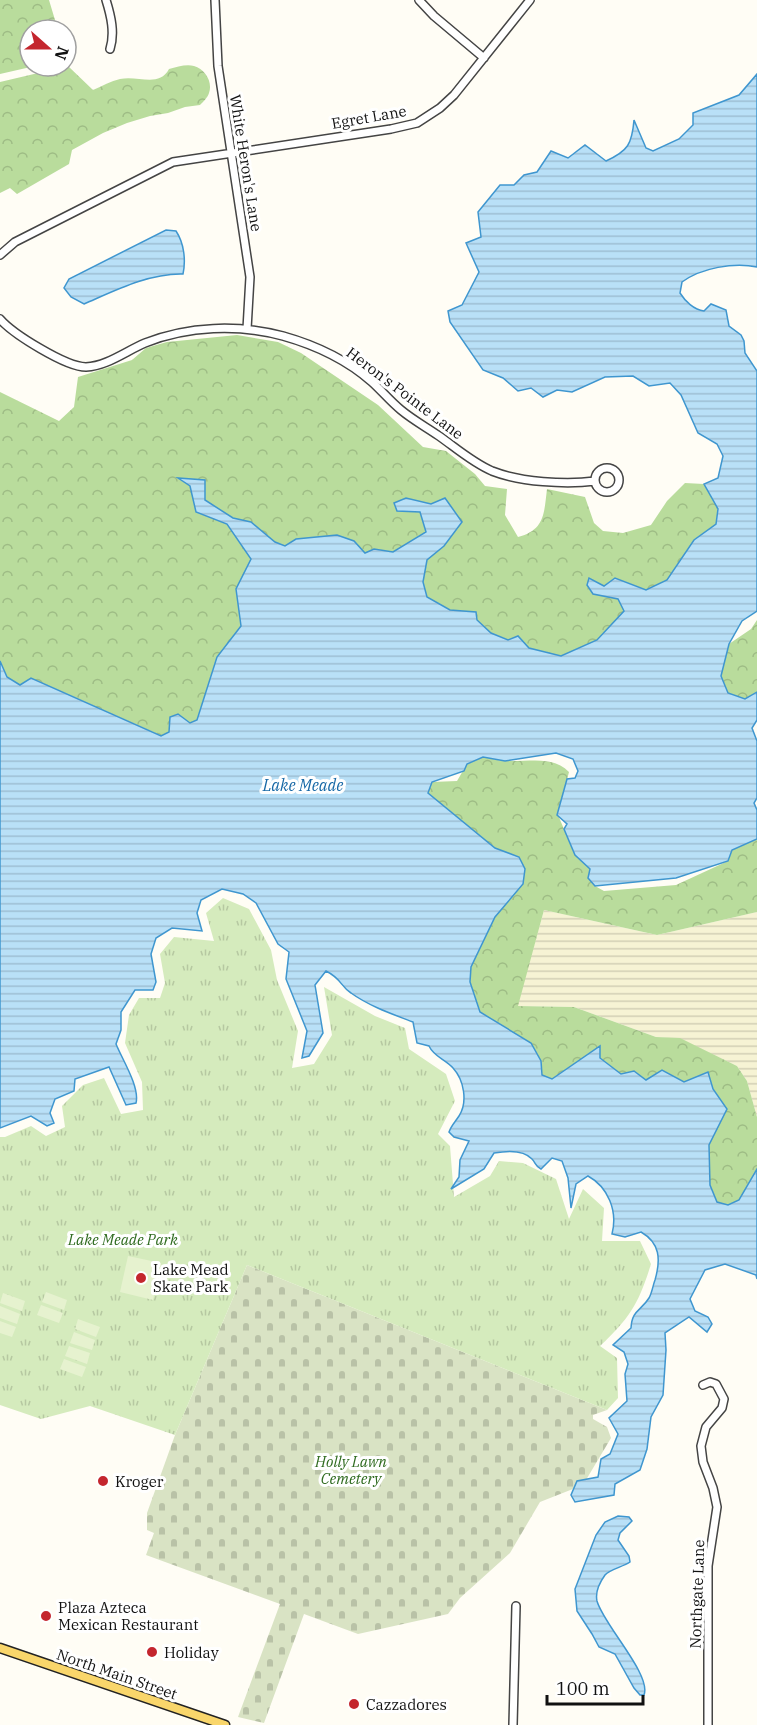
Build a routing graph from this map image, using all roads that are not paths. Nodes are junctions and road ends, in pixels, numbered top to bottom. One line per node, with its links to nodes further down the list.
1 (106, 0): 5 (street)
2 (215, 0): 7 (street, White Heron's Lane)
3 (419, 0): 6 (street)
4 (530, 0): 6 (street, Egret Lane)
5 (110, 49)
6 (484, 58): 7 (street, Egret Lane)
7 (231, 152): 8 (street); 10 (street, White Heron's Lane)
8 (0, 255)
9 (0, 319): 10 (street, Heron's Pointe Lane)
10 (247, 329): 11 (street, Heron's Pointe Lane)
11 (595, 481)
12 (703, 1385): 17 (street, Northgate Lane)
13 (516, 1606): 16 (street)
14 (0, 1648): 15 (main road, North Main Street)
15 (225, 1725)
16 (513, 1725)
17 (708, 1725)

